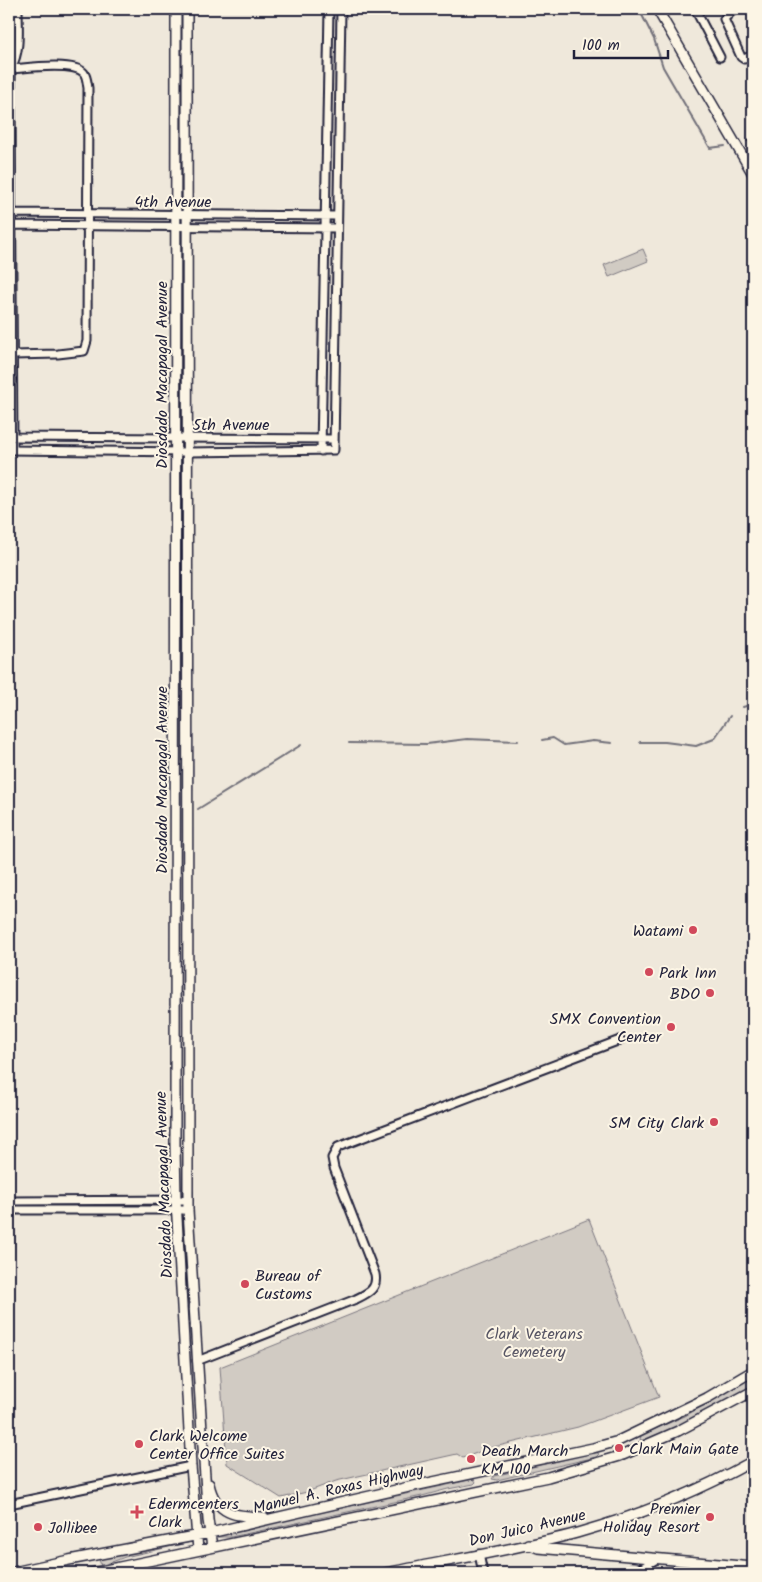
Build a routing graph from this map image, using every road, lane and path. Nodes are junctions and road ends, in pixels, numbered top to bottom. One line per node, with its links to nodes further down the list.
1 (18, 9): 15 (street)
2 (171, 9): 11 (main road)
3 (176, 9): 11 (main road, Diosdado Macapagal Avenue)
4 (187, 9): 12 (main road, Diosdado Macapagal Avenue)
5 (194, 9): 12 (main road)
6 (329, 9): 21 (street)
7 (342, 9): 22 (street)
8 (657, 9): 16 (main road)
9 (695, 9): 14 (street)
10 (734, 9): 13 (street)
11 (176, 22): 19 (main road, Diosdado Macapagal Avenue)
12 (187, 27): 20 (main road, Diosdado Macapagal Avenue)
13 (753, 55)
14 (720, 57)
15 (10, 66): 17 (street); 18 (street)
16 (753, 174)
17 (10, 213): 18 (street, 4th Avenue); 23 (street)
18 (88, 214): 19 (street, 4th Avenue); 24 (street)
19 (176, 215): 20 (street, 4th Avenue); 25 (main road, Diosdado Macapagal Avenue)
20 (187, 215): 21 (street, 4th Avenue); 26 (main road, Diosdado Macapagal Avenue)
21 (324, 216): 22 (street, 4th Avenue); 27 (street)
22 (337, 216): 28 (street)
23 (10, 225): 24 (street, 4th Avenue); 29 (street)
24 (87, 226): 25 (street, 4th Avenue); 29 (street)
25 (176, 227): 26 (street, 4th Avenue); 31 (main road, Diosdado Macapagal Avenue)
26 (187, 227): 27 (street, 4th Avenue); 32 (main road, Diosdado Macapagal Avenue)
27 (324, 228): 28 (street, 4th Avenue); 33 (street)
28 (336, 228): 34 (street)
29 (12, 355): 30 (street)
30 (11, 437): 31 (street, 5th Avenue); 35 (street)
31 (176, 438): 32 (street, 5th Avenue); 37 (main road, Diosdado Macapagal Avenue)
32 (187, 438): 33 (street, 5th Avenue); 38 (main road, Diosdado Macapagal Avenue)
33 (321, 438): 34 (street, 5th Avenue); 36 (street)
34 (334, 438): 36 (street, 5th Avenue)
35 (11, 450): 37 (street, 5th Avenue)
36 (321, 450): 38 (street, 5th Avenue)
37 (176, 451): 38 (street, 5th Avenue); 39 (main road, Diosdado Macapagal Avenue)
38 (188, 452): 40 (main road, Diosdado Macapagal Avenue)
39 (176, 682): 40 (main road); 42 (main road, Diosdado Macapagal Avenue)
40 (188, 682): 43 (main road, Diosdado Macapagal Avenue)
41 (620, 1040): 48 (street)
42 (176, 1200): 43 (street); 44 (street); 46 (main road, Diosdado Macapagal Avenue)
43 (188, 1200): 47 (main road, Diosdado Macapagal Avenue)
44 (9, 1201)
45 (9, 1210): 46 (street)
46 (177, 1210): 47 (street); 58 (main road, Diosdado Macapagal Avenue)
47 (188, 1210): 48 (main road, Diosdado Macapagal Avenue)
48 (197, 1361): 57 (main road, Diosdado Macapagal Avenue)
49 (753, 1363): 50 (street)
50 (750, 1373): 52 (main road, Manuel A. Roxas Highway)
51 (753, 1391): 54 (main road, Manuel A. Roxas Highway)
52 (634, 1434): 53 (main road, Manuel A. Roxas Highway); 54 (main road)
53 (605, 1445): 55 (main road); 60 (main road, Manuel A. Roxas Highway)
54 (640, 1448): 55 (main road, Manuel A. Roxas Highway)
55 (610, 1460): 64 (main road, Manuel A. Roxas Highway)
56 (753, 1461): 63 (main road, Don Juico Avenue)
57 (204, 1462): 60 (main road); 61 (main road, Diosdado Macapagal Avenue)
58 (191, 1466): 59 (street); 62 (main road, Diosdado Macapagal Avenue)
59 (9, 1504)
60 (277, 1517): 61 (main road, Manuel A. Roxas Highway)
61 (210, 1533): 62 (main road, Manuel A. Roxas Highway); 64 (main road, Diosdado Macapagal Avenue)
62 (196, 1535): 65 (main road, Diosdado Macapagal Avenue); 71 (main road, Manuel A. Roxas Highway)
63 (528, 1544): 66 (main road, Don Juico Avenue); 67 (main road)
64 (212, 1547): 65 (main road, Manuel A. Roxas Highway)
65 (198, 1550): 72 (main road, Manuel A. Roxas Highway)
66 (479, 1554): 70 (main road, Don Juico Avenue); 74 (street)
67 (658, 1559): 68 (main road); 75 (street)
68 (723, 1563): 69 (main road); 76 (street)
69 (753, 1567)
70 (424, 1569): 73 (main road, Don Juico Avenue)
71 (9, 1573)
72 (91, 1573)
73 (386, 1573)
74 (483, 1573)
75 (633, 1573)
76 (722, 1573)

